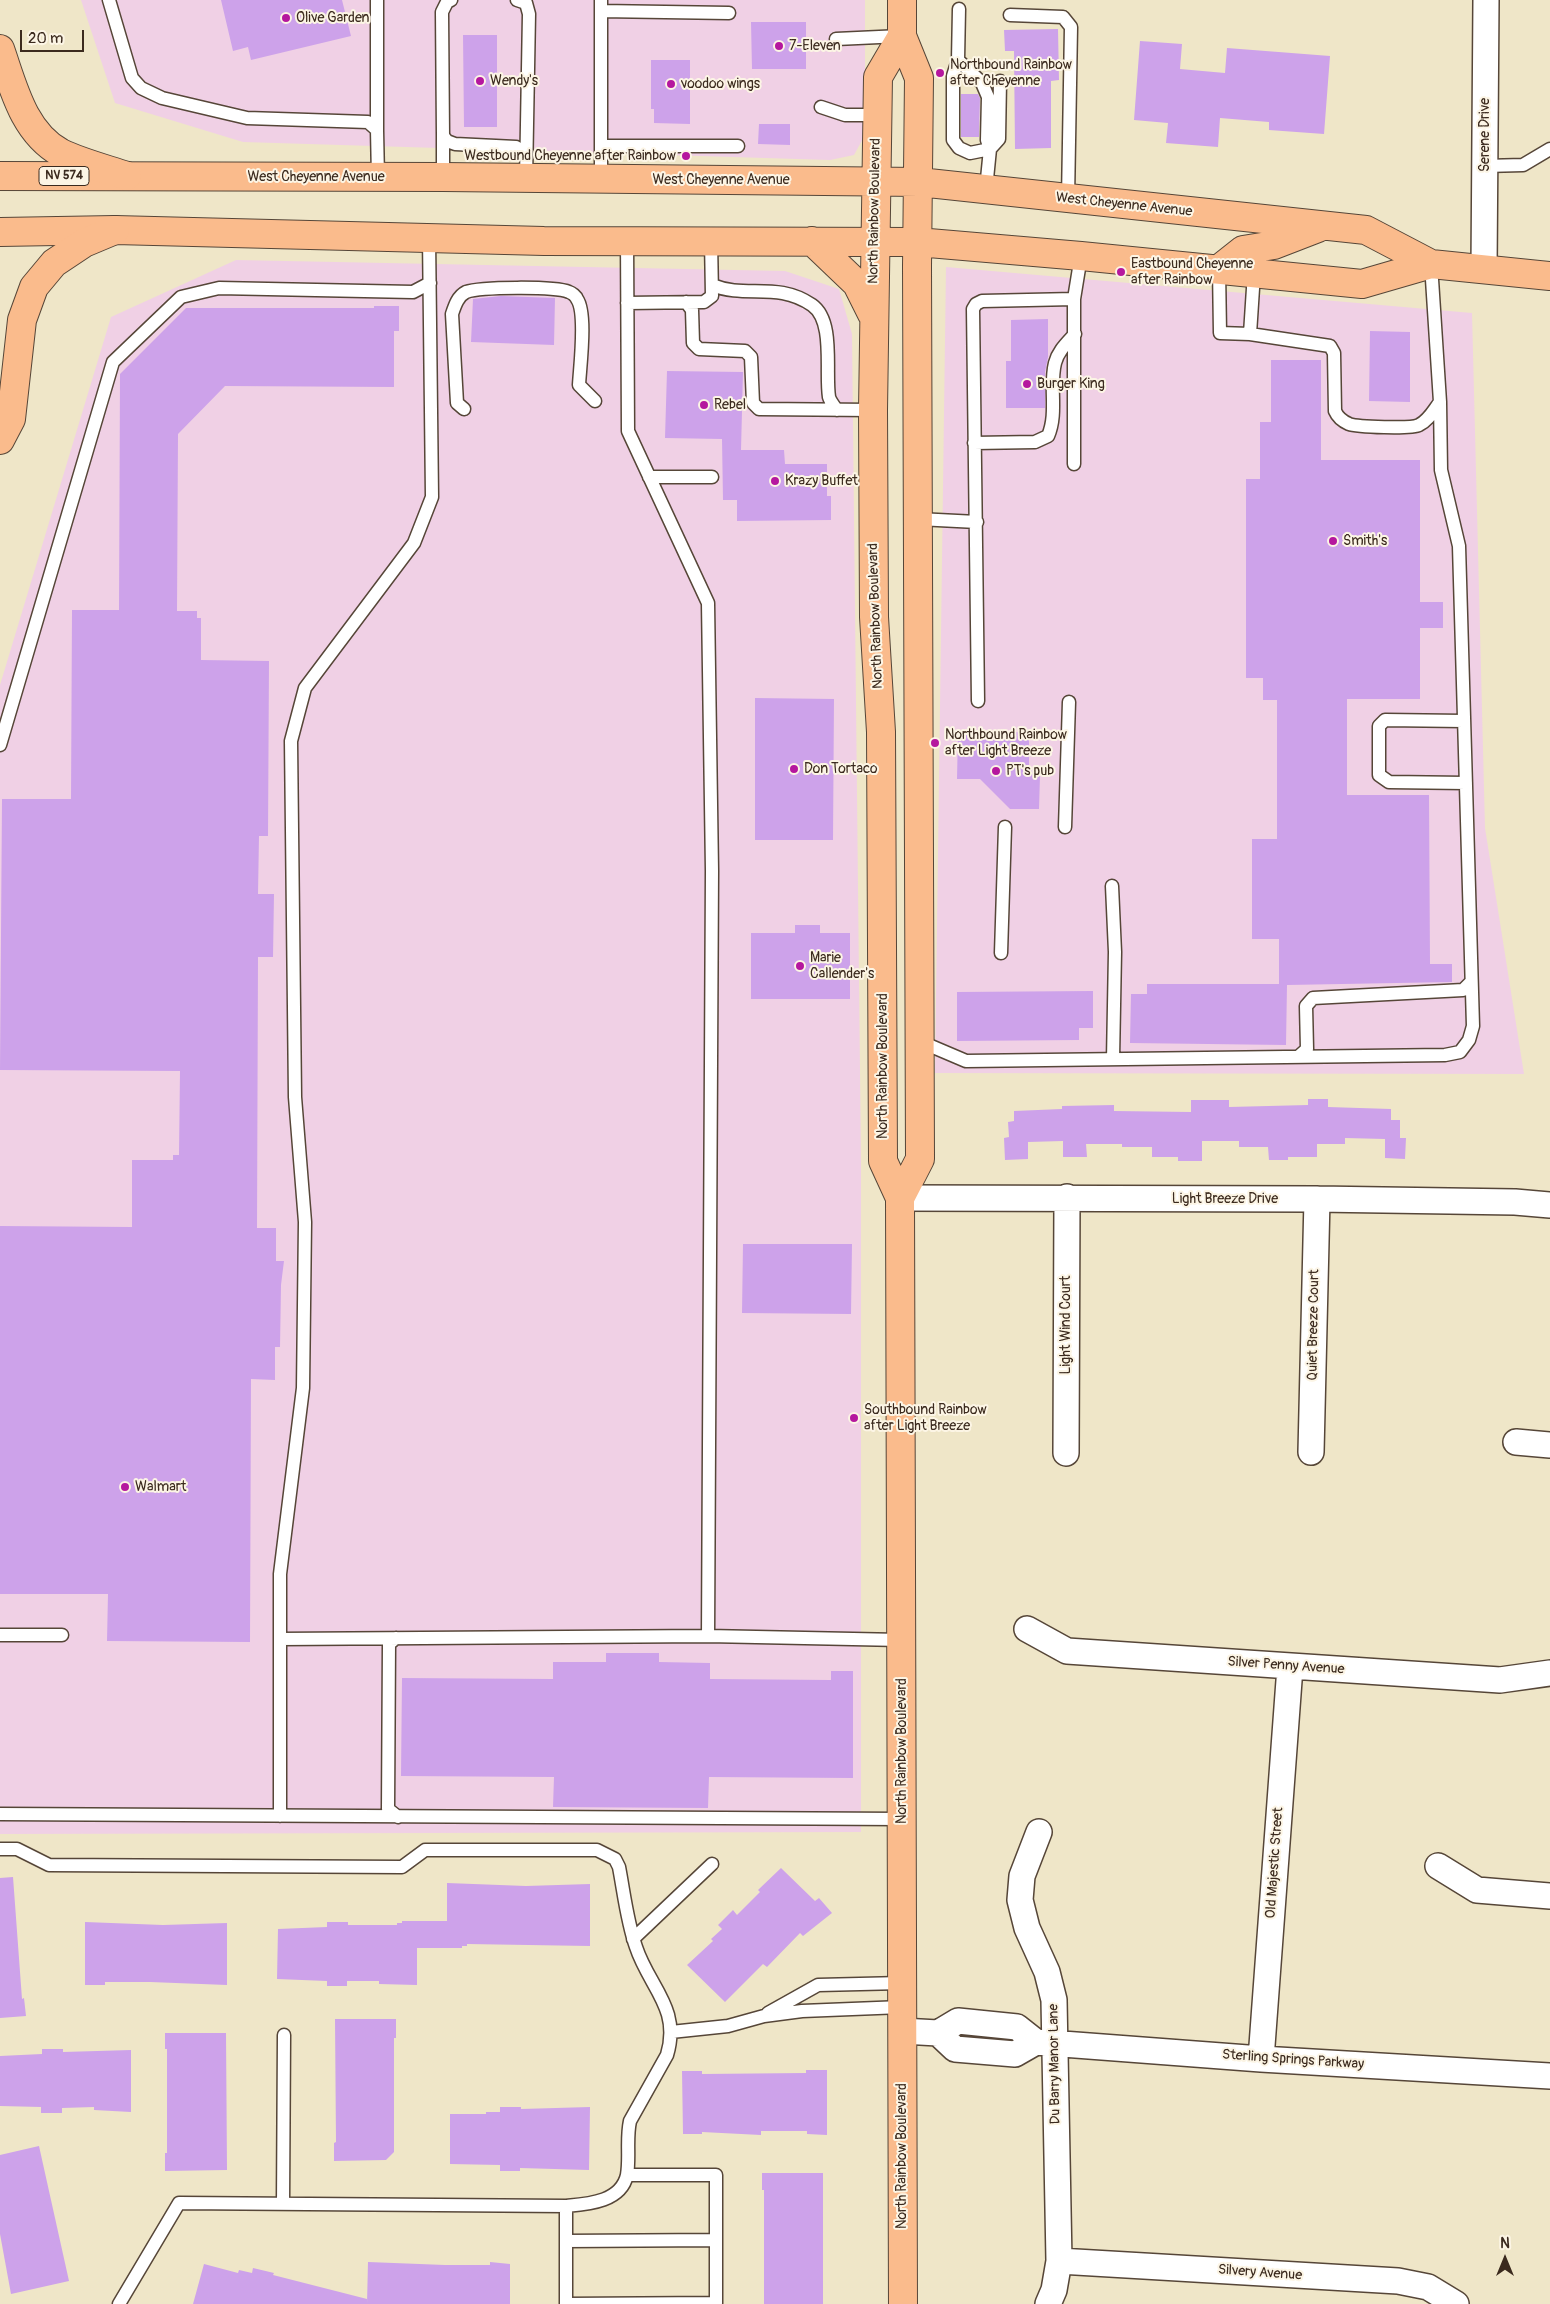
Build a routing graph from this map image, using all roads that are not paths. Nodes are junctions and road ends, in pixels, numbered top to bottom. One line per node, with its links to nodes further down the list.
1 (109, 0): 20 (lane)
2 (377, 0): 20 (lane)
3 (451, 0): 21 (lane)
4 (518, 0): 11 (lane)
5 (529, 0): 11 (lane)
6 (902, 0): 13 (main road, North Rainbow Boulevard)
7 (1486, 0): 27 (street, Serene Drive)
8 (601, 5): 10 (lane); 22 (lane)
9 (959, 10): 16 (lane)
10 (729, 13)
11 (529, 14): 26 (lane)
12 (1010, 16): 36 (lane)
13 (902, 36): 14 (lane); 19 (main road, North Rainbow Boulevard); 34 (main road, North Rainbow Boulevard)
14 (836, 39)
15 (0, 49): 29 (main road)
16 (958, 60): 24 (lane); 24 (lane)
17 (1000, 81): 24 (lane)
18 (821, 107): 19 (lane)
19 (877, 115): 33 (main road, North Rainbow Boulevard)
20 (377, 130): 31 (lane)
21 (444, 136): 26 (lane); 30 (lane)
22 (602, 146): 23 (lane); 32 (lane)
23 (738, 146)
24 (990, 149): 35 (lane)
25 (1550, 149): 27 (lane)
26 (525, 166): 30 (main road, West Cheyenne Avenue); 32 (main road, West Cheyenne Avenue)
27 (1485, 166): 49 (street, Serene Drive)
28 (0, 176): 29 (main road, West Cheyenne Avenue / NV 574)
29 (127, 176): 31 (main road, West Cheyenne Avenue)
30 (443, 177): 31 (main road, West Cheyenne Avenue)
31 (378, 178)
32 (601, 179): 33 (main road, West Cheyenne Avenue)
33 (876, 181): 34 (main road, West Cheyenne Avenue); 43 (main road, North Rainbow Boulevard)
34 (919, 182): 35 (main road, West Cheyenne Avenue); 45 (main road, North Rainbow Boulevard)
35 (986, 189): 36 (main road, West Cheyenne Avenue)
36 (1068, 199): 37 (main road, West Cheyenne Avenue)
37 (1321, 226): 47 (main road, West Cheyenne Avenue); 48 (main road)
38 (115, 230): 39 (main road, West Cheyenne Avenue); 40 (main road, West Cheyenne Avenue); 65 (main road)
39 (0, 232)
40 (429, 237): 41 (main road, West Cheyenne Avenue); 52 (lane)
41 (627, 240): 42 (main road, West Cheyenne Avenue); 56 (lane)
42 (711, 240): 44 (main road, West Cheyenne Avenue); 53 (lane)
43 (874, 240): 44 (main road, West Cheyenne Avenue); 45 (main road, West Cheyenne Avenue); 57 (main road, North Rainbow Boulevard)
44 (812, 241): 57 (main road)
45 (917, 242): 46 (main road, West Cheyenne Avenue); 70 (main road, North Rainbow Boulevard)
46 (1080, 256): 48 (main road, West Cheyenne Avenue); 54 (lane)
47 (1431, 264): 49 (main road, West Cheyenne Avenue); 50 (main road, West Cheyenne Avenue); 61 (lane)
48 (1219, 269): 50 (main road, West Cheyenne Avenue); 59 (lane)
49 (1484, 269): 51 (main road, West Cheyenne Avenue)
50 (1254, 273): 59 (lane)
51 (1550, 276)
52 (430, 283): 75 (lane); 100 (lane)
53 (712, 286): 55 (lane); 63 (lane)
54 (1074, 299): 58 (lane); 66 (lane)
55 (686, 302): 56 (lane); 63 (lane)
56 (627, 303): 68 (lane)
57 (872, 316): 64 (main road, North Rainbow Boulevard)
58 (1075, 334): 66 (lane); 67 (lane)
59 (1250, 334): 61 (lane)
60 (595, 402): 62 (lane)
61 (1440, 402): 74 (lane)
62 (464, 409)
63 (837, 410): 64 (lane)
64 (872, 410): 80 (main road, North Rainbow Boulevard)
65 (0, 440)
66 (974, 443): 71 (lane)
67 (1074, 464)
68 (649, 477): 69 (lane); 98 (lane)
69 (712, 477)
70 (918, 519): 71 (lane); 81 (main road, North Rainbow Boulevard)
71 (977, 522): 72 (lane)
72 (978, 701)
73 (1069, 702): 77 (lane)
74 (1464, 721): 76 (lane); 76 (lane)
75 (0, 745)
76 (1466, 783): 83 (lane)
77 (1065, 826)
78 (1005, 827): 82 (lane)
79 (1112, 886): 86 (lane)
80 (883, 887): 81 (main road); 87 (main road, North Rainbow Boulevard)
81 (919, 889): 84 (main road, North Rainbow Boulevard)
82 (1001, 953)
83 (1471, 982): 85 (lane); 85 (lane)
84 (919, 1041): 86 (lane); 87 (main road, North Rainbow Boulevard)
85 (1298, 1057): 86 (lane)
86 (1113, 1059)
87 (900, 1198): 88 (street, Light Breeze Drive); 101 (main road, North Rainbow Boulevard)
88 (1067, 1198): 89 (street, Light Breeze Drive); 94 (street, Light Wind Court)
89 (1317, 1199): 90 (street, Light Breeze Drive); 93 (street, Quiet Breeze Court)
90 (1550, 1205)
91 (1516, 1442): 92 (street)
92 (1550, 1445)
93 (1311, 1452)
94 (1066, 1453)
95 (1027, 1628): 102 (street, Silver Penny Avenue)
96 (0, 1635): 97 (lane)
97 (62, 1635)
98 (708, 1636): 99 (lane); 101 (lane)
99 (396, 1638): 100 (lane); 106 (lane)
100 (280, 1639): 105 (lane)
101 (901, 1640): 107 (main road, North Rainbow Boulevard)
102 (1290, 1667): 103 (street, Silver Penny Avenue); 119 (street, Old Majestic Street)
103 (1550, 1673)
104 (0, 1814): 105 (lane)
105 (280, 1816): 106 (lane)
106 (398, 1817): 107 (lane)
107 (902, 1819): 114 (main road, North Rainbow Boulevard)
108 (1039, 1832): 118 (street, Du Barry Manor Lane)
109 (0, 1849): 113 (lane)
110 (712, 1864): 113 (lane)
111 (1438, 1866): 112 (street)
112 (1550, 1896)
113 (633, 1939): 116 (lane)
114 (902, 2007): 115 (lane); 115 (lane); 118 (street); 128 (main road, North Rainbow Boulevard)
115 (764, 2016): 116 (lane)
116 (671, 2032): 121 (lane)
117 (284, 2035): 122 (lane)
118 (1045, 2043): 119 (street, Sterling Springs Parkway); 126 (street, Du Barry Manor Lane)
119 (1261, 2059): 120 (street, Sterling Springs Parkway)
120 (1550, 2076)
121 (627, 2175): 123 (lane); 124 (lane)
122 (283, 2204): 123 (lane); 127 (lane)
123 (566, 2206): 125 (lane)
124 (716, 2240): 125 (lane); 125 (lane)
125 (566, 2241)
126 (1060, 2261): 129 (street, Du Barry Manor Lane); 130 (street, Silvery Avenue)
127 (119, 2304)
128 (903, 2304)
129 (1048, 2304)
130 (1456, 2304)

